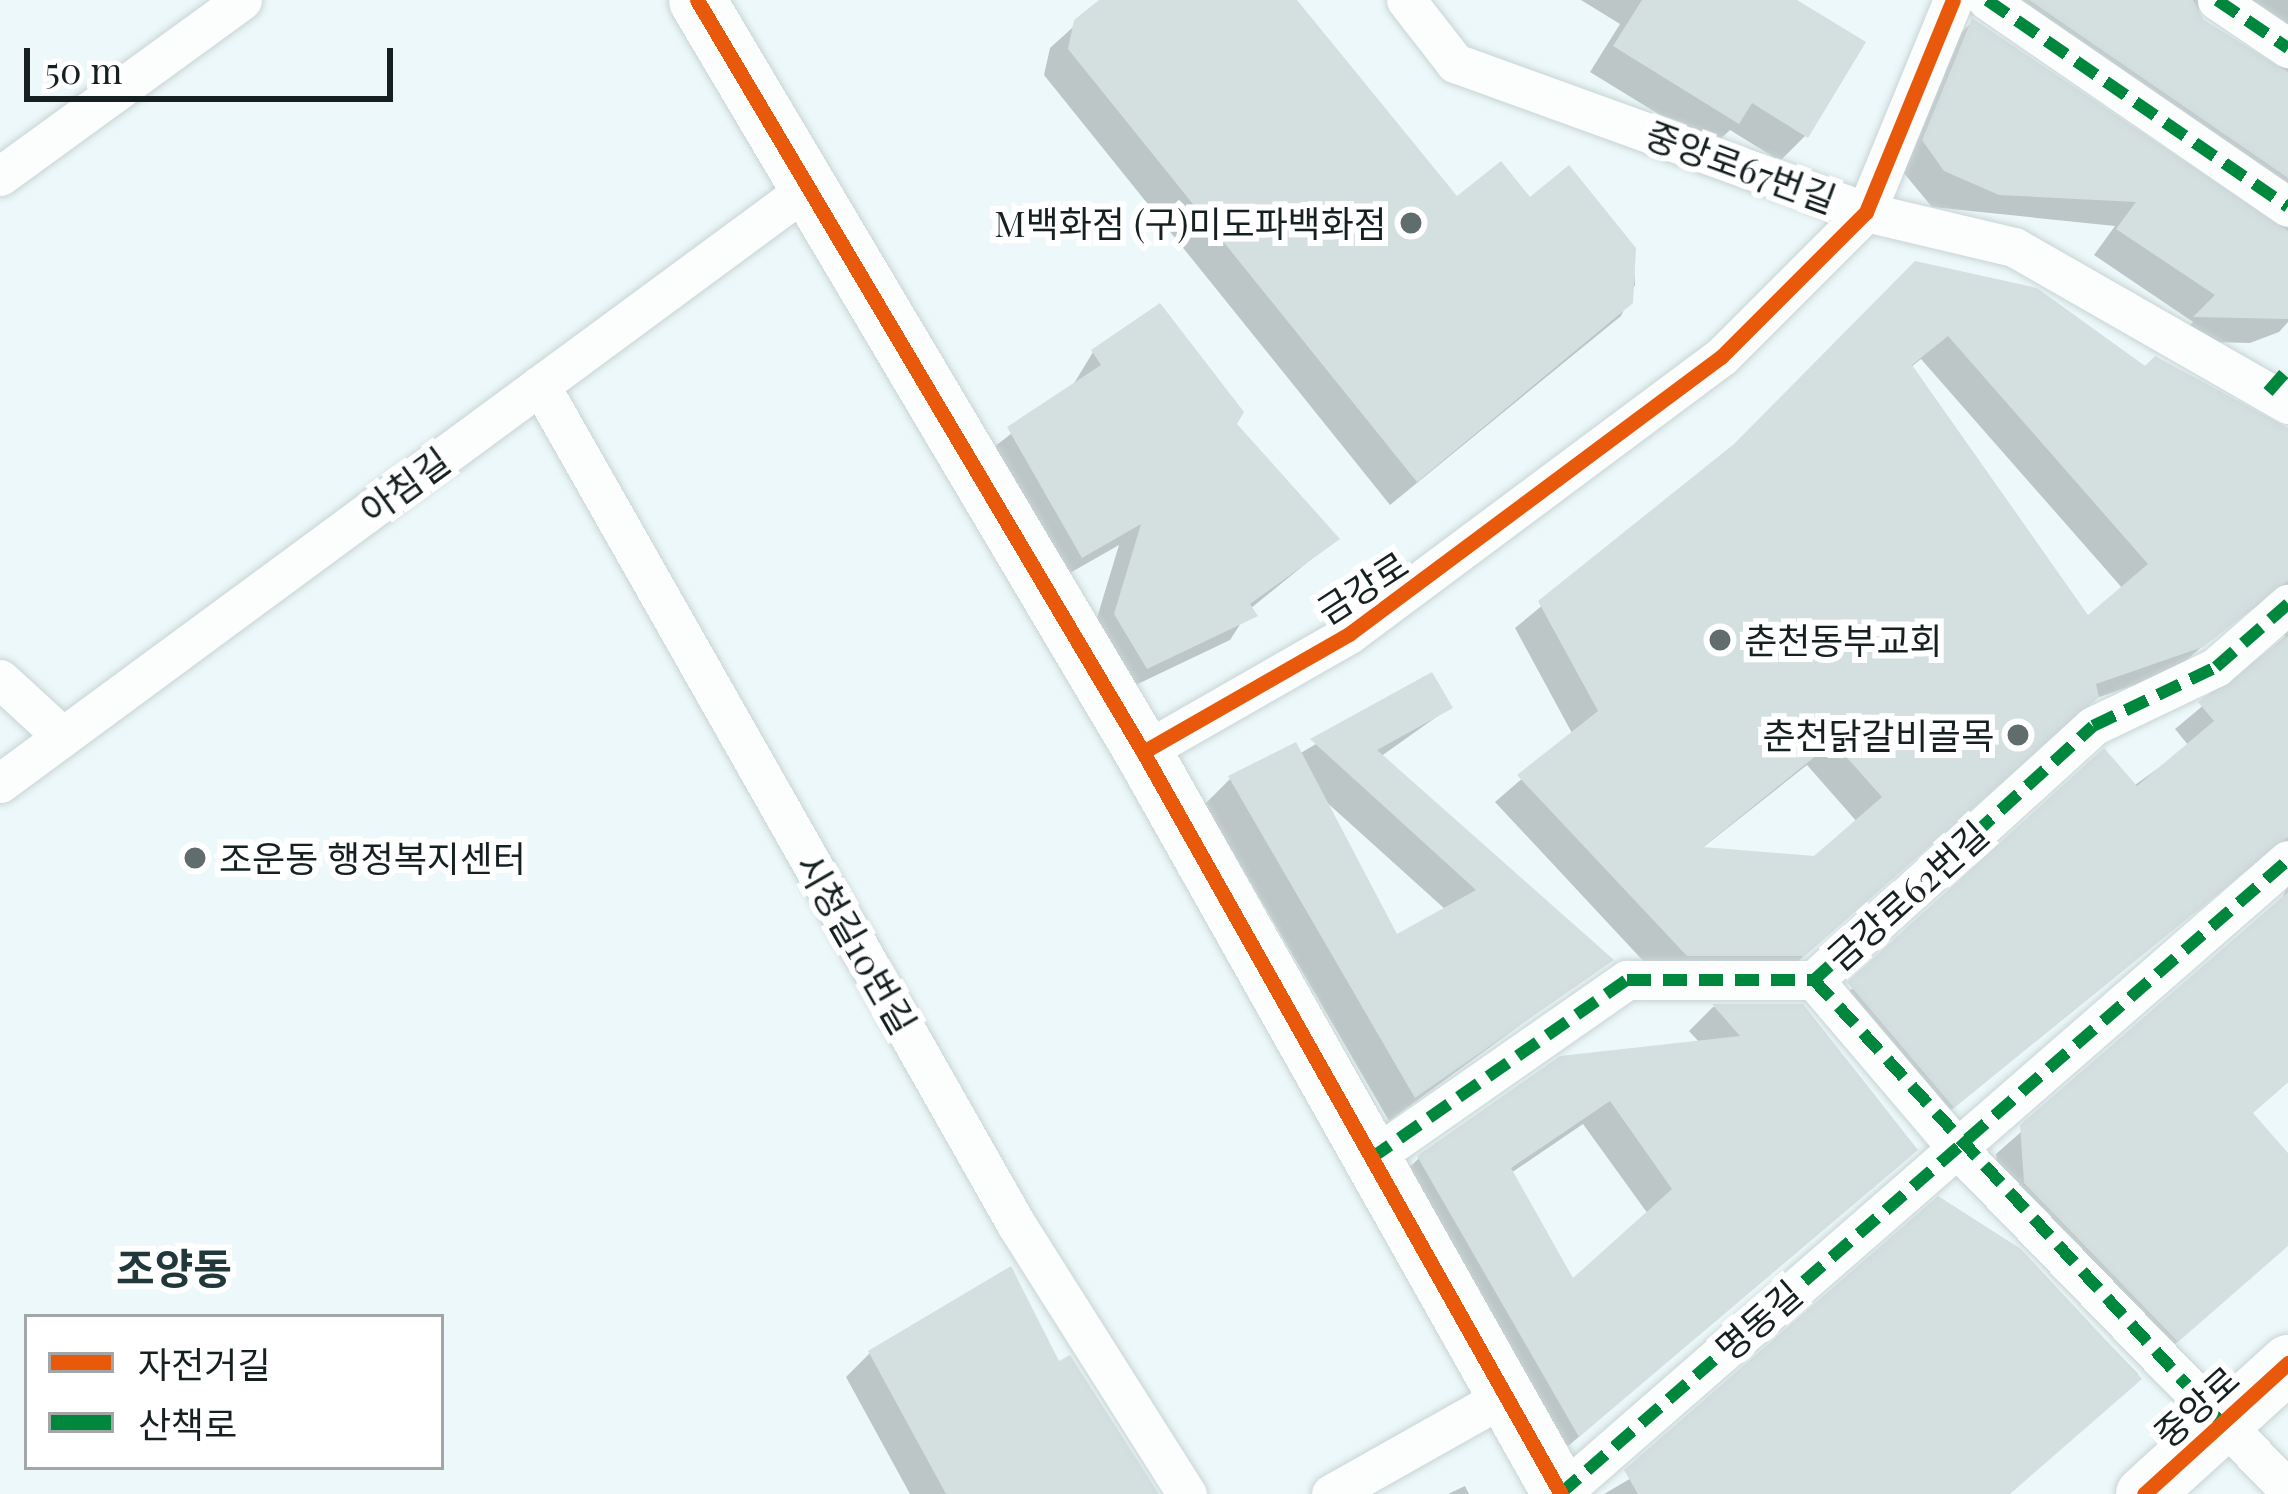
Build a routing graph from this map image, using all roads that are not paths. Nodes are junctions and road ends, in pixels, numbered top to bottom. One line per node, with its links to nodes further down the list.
1 (242, 0): 7 (street)
2 (697, 0): 8 (street)
3 (1406, 0): 10 (street, 중앙로67번길)
4 (2217, 0): 6 (street)
5 (1958, 2): 9 (street); 10 (street)
6 (2288, 47)
7 (0, 176)
8 (808, 187): 11 (street, 아침길); 16 (street)
9 (2288, 207)
10 (1866, 212): 12 (street, 중앙로67번길); 16 (street, 금강로)
11 (540, 385): 15 (street, 아침길); 26 (street, 시청길10번길)
12 (2282, 388)
13 (2288, 604): 19 (street, 금강로62번길)
14 (0, 679): 15 (street)
15 (62, 736): 17 (street, 아침길)
16 (1144, 752): 21 (street)
17 (0, 783)
18 (2288, 860): 20 (street, 명동길)
19 (1814, 980): 20 (street); 21 (street, 금강로62번길)
20 (1956, 1147): 24 (street); 28 (street, 명동길)
21 (1370, 1159): 23 (street)
22 (2288, 1363): 24 (street, 중앙로)
23 (1505, 1396): 27 (street); 28 (street)
24 (2222, 1424): 25 (street); 29 (street, 중앙로)
25 (2288, 1490)
26 (1187, 1494)
27 (1331, 1494)
28 (1560, 1494)
29 (2144, 1494)

